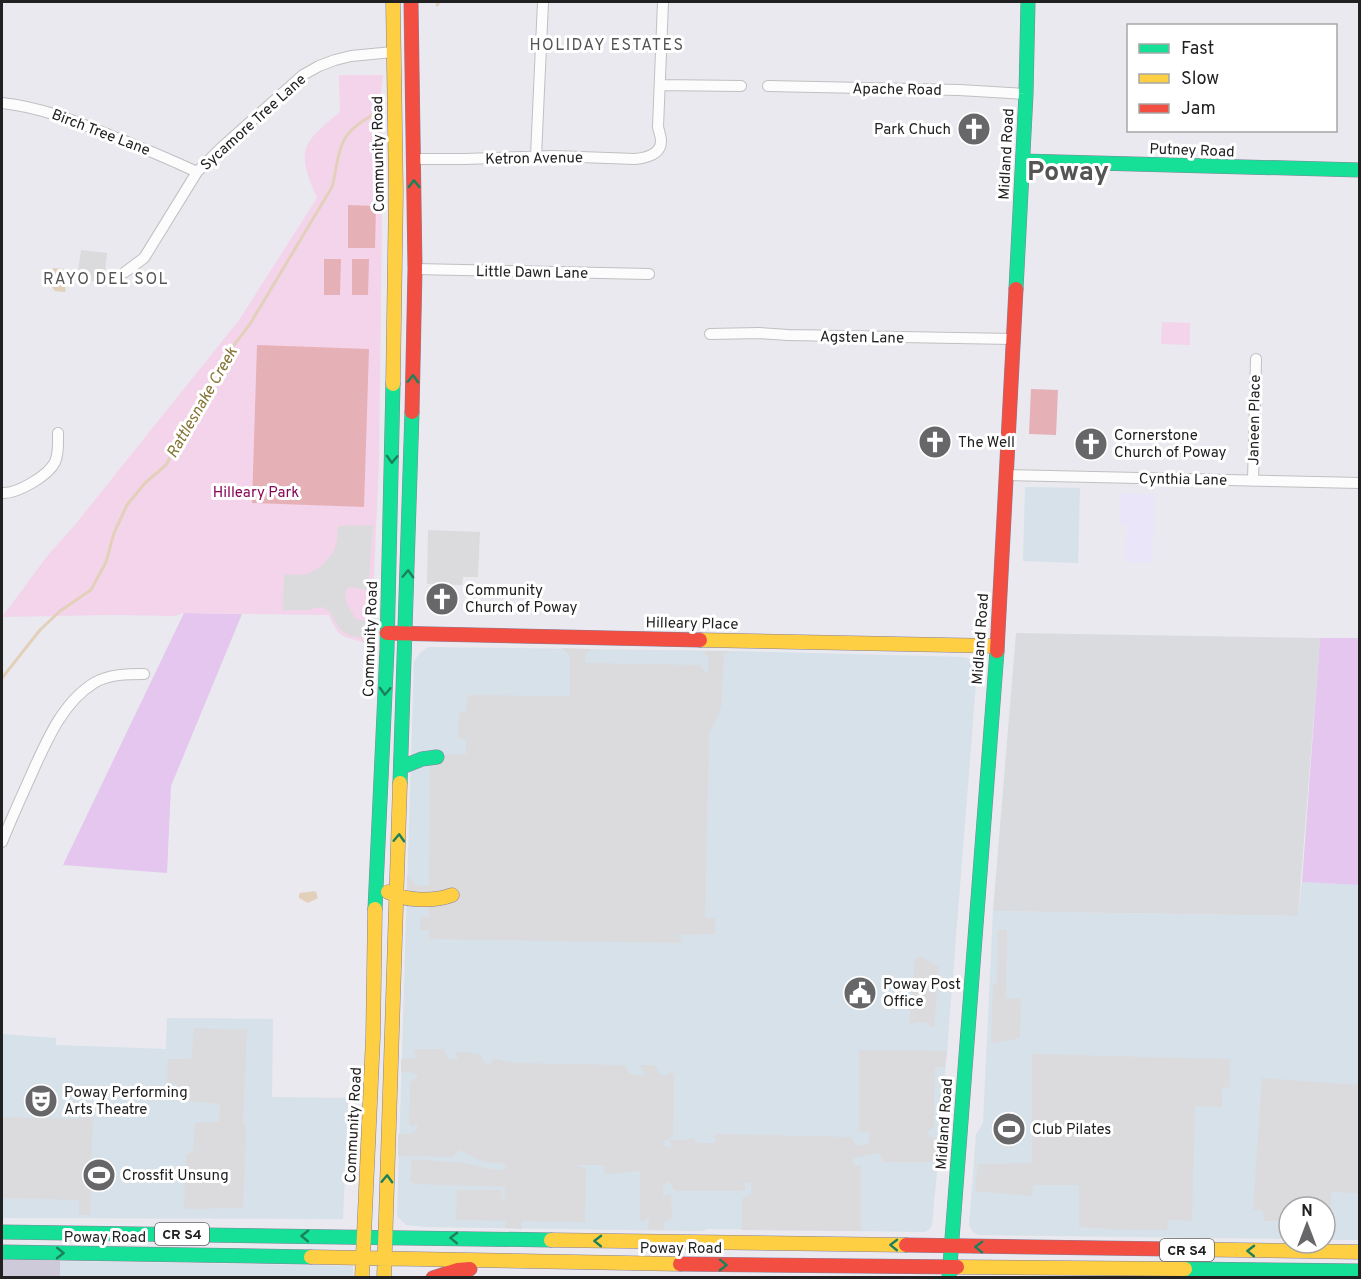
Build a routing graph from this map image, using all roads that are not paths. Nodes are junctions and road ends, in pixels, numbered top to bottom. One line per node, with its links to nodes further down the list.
1 (393, 2): 6 (main road, Community Road)
2 (411, 2): 13 (main road)
3 (543, 2): 14 (street)
4 (663, 2): 7 (street)
5 (1028, 2): 10 (main road, Midland Road)
6 (393, 52): 11 (main road, Community Road); 13 (main road); 18 (street, Sycamore Tree Lane)
7 (660, 86): 8 (street); 14 (street, Ketron Avenue)
8 (741, 86)
9 (768, 86): 10 (street, Apache Road)
10 (1026, 94): 16 (main road, Midland Road)
11 (394, 95): 15 (main road); 19 (main road, Community Road)
12 (2, 103): 18 (street, Birch Tree Lane)
13 (413, 116): 15 (main road)
14 (536, 156): 15 (street, Ketron Avenue)
15 (414, 159): 21 (main road, one-way to 15)
16 (1023, 161): 17 (main road, Putney Road); 26 (main road, Midland Road)
17 (1359, 170)
18 (197, 172): 22 (street, Sycamore Tree Lane)
19 (396, 192): 20 (main road, Community Road); 21 (main road)
20 (395, 270): 24 (main road); 33 (main road, Community Road, one-way to 33)
21 (415, 270): 23 (street, Little Dawn Lane); 24 (main road)
22 (126, 272)
23 (649, 274)
24 (414, 332): 34 (main road, one-way to 24)
25 (710, 334): 26 (street, Agsten Lane)
26 (1013, 339): 29 (main road, Midland Road)
27 (1256, 359): 30 (street, Janeen Place)
28 (58, 433): 32 (street)
29 (1007, 475): 30 (street, Cynthia Lane); 35 (main road, Midland Road)
30 (1253, 481): 31 (street, Cynthia Lane)
31 (1359, 483)
32 (2, 493)
33 (387, 633): 34 (main road, Hilleary Place); 38 (main road, Community Road, one-way to 38)
34 (406, 633): 35 (main road, Hilleary Place); 39 (main road)
35 (997, 646): 55 (main road, Midland Road)
36 (144, 674): 40 (street)
37 (437, 758): 39 (main road)
38 (382, 766): 42 (main road); 43 (main road, Community Road)
39 (402, 767): 41 (main road, one-way to 39)
40 (2, 842)
41 (398, 873): 42 (main road); 42 (main road)
42 (398, 897): 45 (main road)
43 (375, 928): 44 (main road, Community Road); 45 (main road)
44 (374, 993): 46 (main road); 50 (main road, Community Road)
45 (394, 1005): 46 (main road)
46 (392, 1066): 51 (main road, one-way to 46)
47 (2, 1232): 48 (main road, Poway Road / CR S4)
48 (76, 1233): 49 (main road, Poway Road / CR S4); 52 (main road)
49 (196, 1234): 50 (main road, Poway Road / CR S4, one-way to 49); 60 (main road)
50 (363, 1237): 51 (main road, Poway Road / CR S4); 61 (main road, Community Road)
51 (384, 1237): 53 (main road, Poway Road / CR S4, one-way to 51); 62 (main road)
52 (2, 1241)
53 (656, 1242): 54 (main road, Poway Road / CR S4); 64 (main road)
54 (759, 1242): 55 (main road, Poway Road / CR S4, one-way to 54); 65 (main road)
55 (952, 1246): 56 (main road, Poway Road / CR S4, one-way to 55); 68 (main road, Midland Road)
56 (1117, 1249): 57 (main road, Poway Road / CR S4); 66 (main road)
57 (1202, 1250): 59 (main road, Poway Road / CR S4, one-way to 57); 67 (main road)
58 (2, 1252): 60 (main road, Poway Road / CR S4, one-way to 60)
59 (1356, 1252): 69 (street)
60 (92, 1253): 61 (main road, Poway Road / CR S4)
61 (363, 1259): 62 (main road, Poway Road / CR S4); 70 (main road, Community Road)
62 (384, 1260): 63 (main road, Poway Road / CR S4); 71 (main road)
63 (519, 1263): 64 (main road, Poway Road / CR S4); 72 (main road)
64 (545, 1263): 65 (main road, Poway Road / CR S4)
65 (653, 1264): 68 (main road, Poway Road / CR S4, one-way to 68)
66 (1026, 1268): 67 (main road, Poway Road / CR S4); 68 (main road, Poway Road / CR S4)
67 (1109, 1269): 69 (main road, Poway Road / CR S4)
68 (950, 1272)
69 (1354, 1273)
70 (362, 1278)
71 (384, 1278)
72 (434, 1278)

